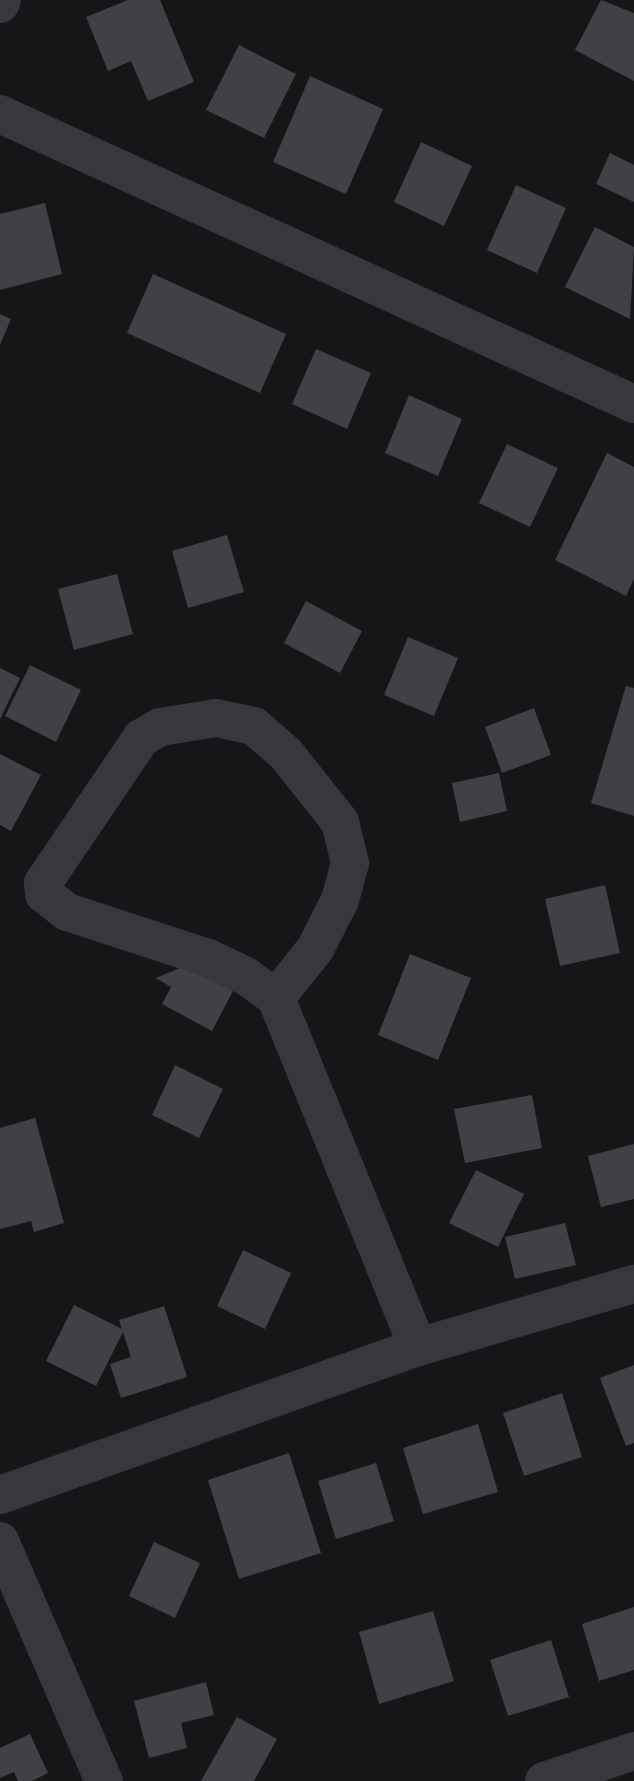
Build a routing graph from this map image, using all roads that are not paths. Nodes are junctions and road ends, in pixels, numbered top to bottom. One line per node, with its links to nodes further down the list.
1 (0, 114): 2 (street)
2 (634, 404)
3 (276, 998): 3 (street); 5 (street)
4 (634, 1283): 5 (street)
5 (418, 1346): 6 (street)
6 (0, 1494)
7 (0, 1541): 9 (street)
8 (634, 1751): 10 (street)
9 (104, 1781)
10 (544, 1781)

